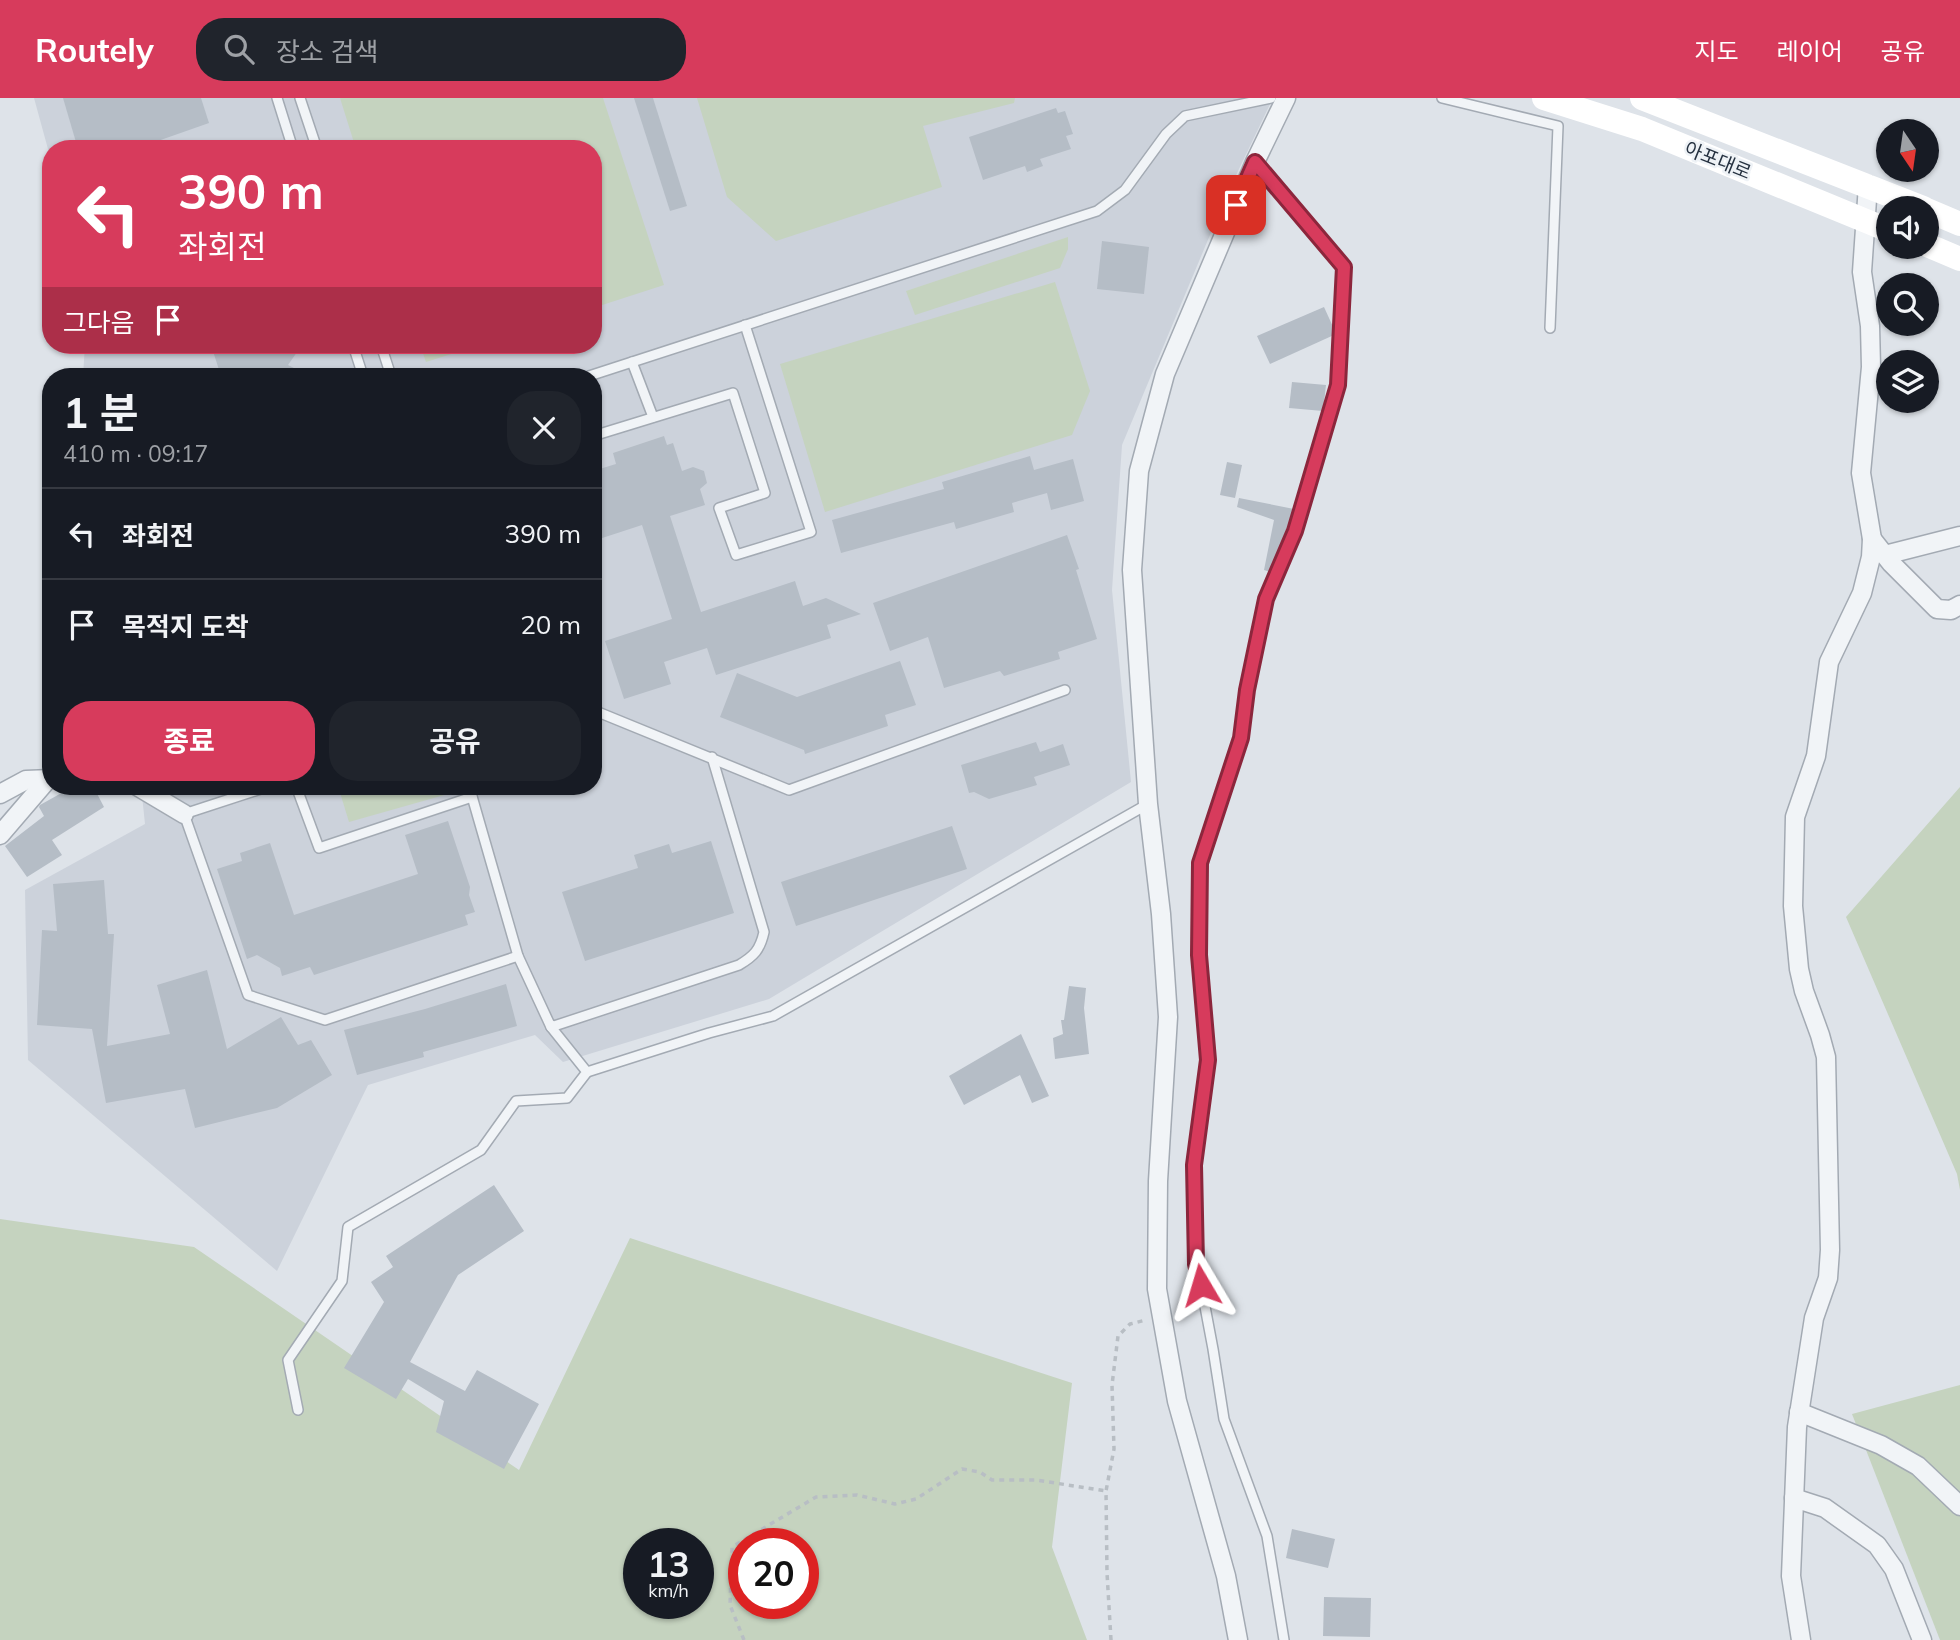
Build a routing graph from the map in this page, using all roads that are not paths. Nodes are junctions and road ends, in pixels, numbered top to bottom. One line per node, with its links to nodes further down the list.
1 (277, 98): 8 (lane)
2 (300, 98): 9 (lane)
3 (1271, 98): 20 (lane)
4 (1286, 98): 10 (street)
5 (1442, 98): 21 (lane)
6 (1544, 98): 16 (main road, 아포대로)
7 (1642, 98): 11 (main road, 아포대로)
8 (290, 140)
9 (314, 140)
10 (1255, 162): 40 (street); 51 (lane)
11 (1868, 185): 12 (main road, 아포대로); 14 (street)
12 (1894, 196)
13 (1939, 215): 15 (main road, 아포대로)
14 (1876, 221)
15 (1960, 224)
16 (1876, 225)
17 (1876, 228): 27 (street)
18 (1939, 251): 19 (main road)
19 (1960, 259)
20 (745, 325): 22 (lane); 24 (lane)
21 (1550, 328)
22 (632, 362): 23 (lane); 24 (lane)
23 (602, 372)
24 (653, 417): 25 (lane)
25 (602, 433)
26 (1960, 536): 28 (street)
27 (1872, 539): 28 (street); 47 (street)
28 (1885, 555): 29 (street)
29 (1960, 605)
30 (1065, 690): 32 (lane)
31 (602, 714): 32 (lane)
32 (712, 757): 44 (lane)
33 (42, 779): 35 (street)
34 (42, 787): 42 (street)
35 (0, 794)
36 (152, 795): 41 (street)
37 (242, 795): 41 (lane)
38 (299, 795): 39 (lane)
39 (472, 797): 43 (lane)
40 (1148, 804): 45 (lane); 50 (street)
41 (184, 814): 43 (lane)
42 (0, 835)
43 (519, 957): 44 (lane)
44 (551, 1027): 45 (lane)
45 (587, 1072): 46 (lane)
46 (298, 1410)
47 (1799, 1412): 48 (street); 49 (street)
48 (1794, 1498): 52 (street); 53 (street)
49 (1960, 1506)
50 (1238, 1640)
51 (1284, 1640)
52 (1801, 1640)
53 (1922, 1640)

